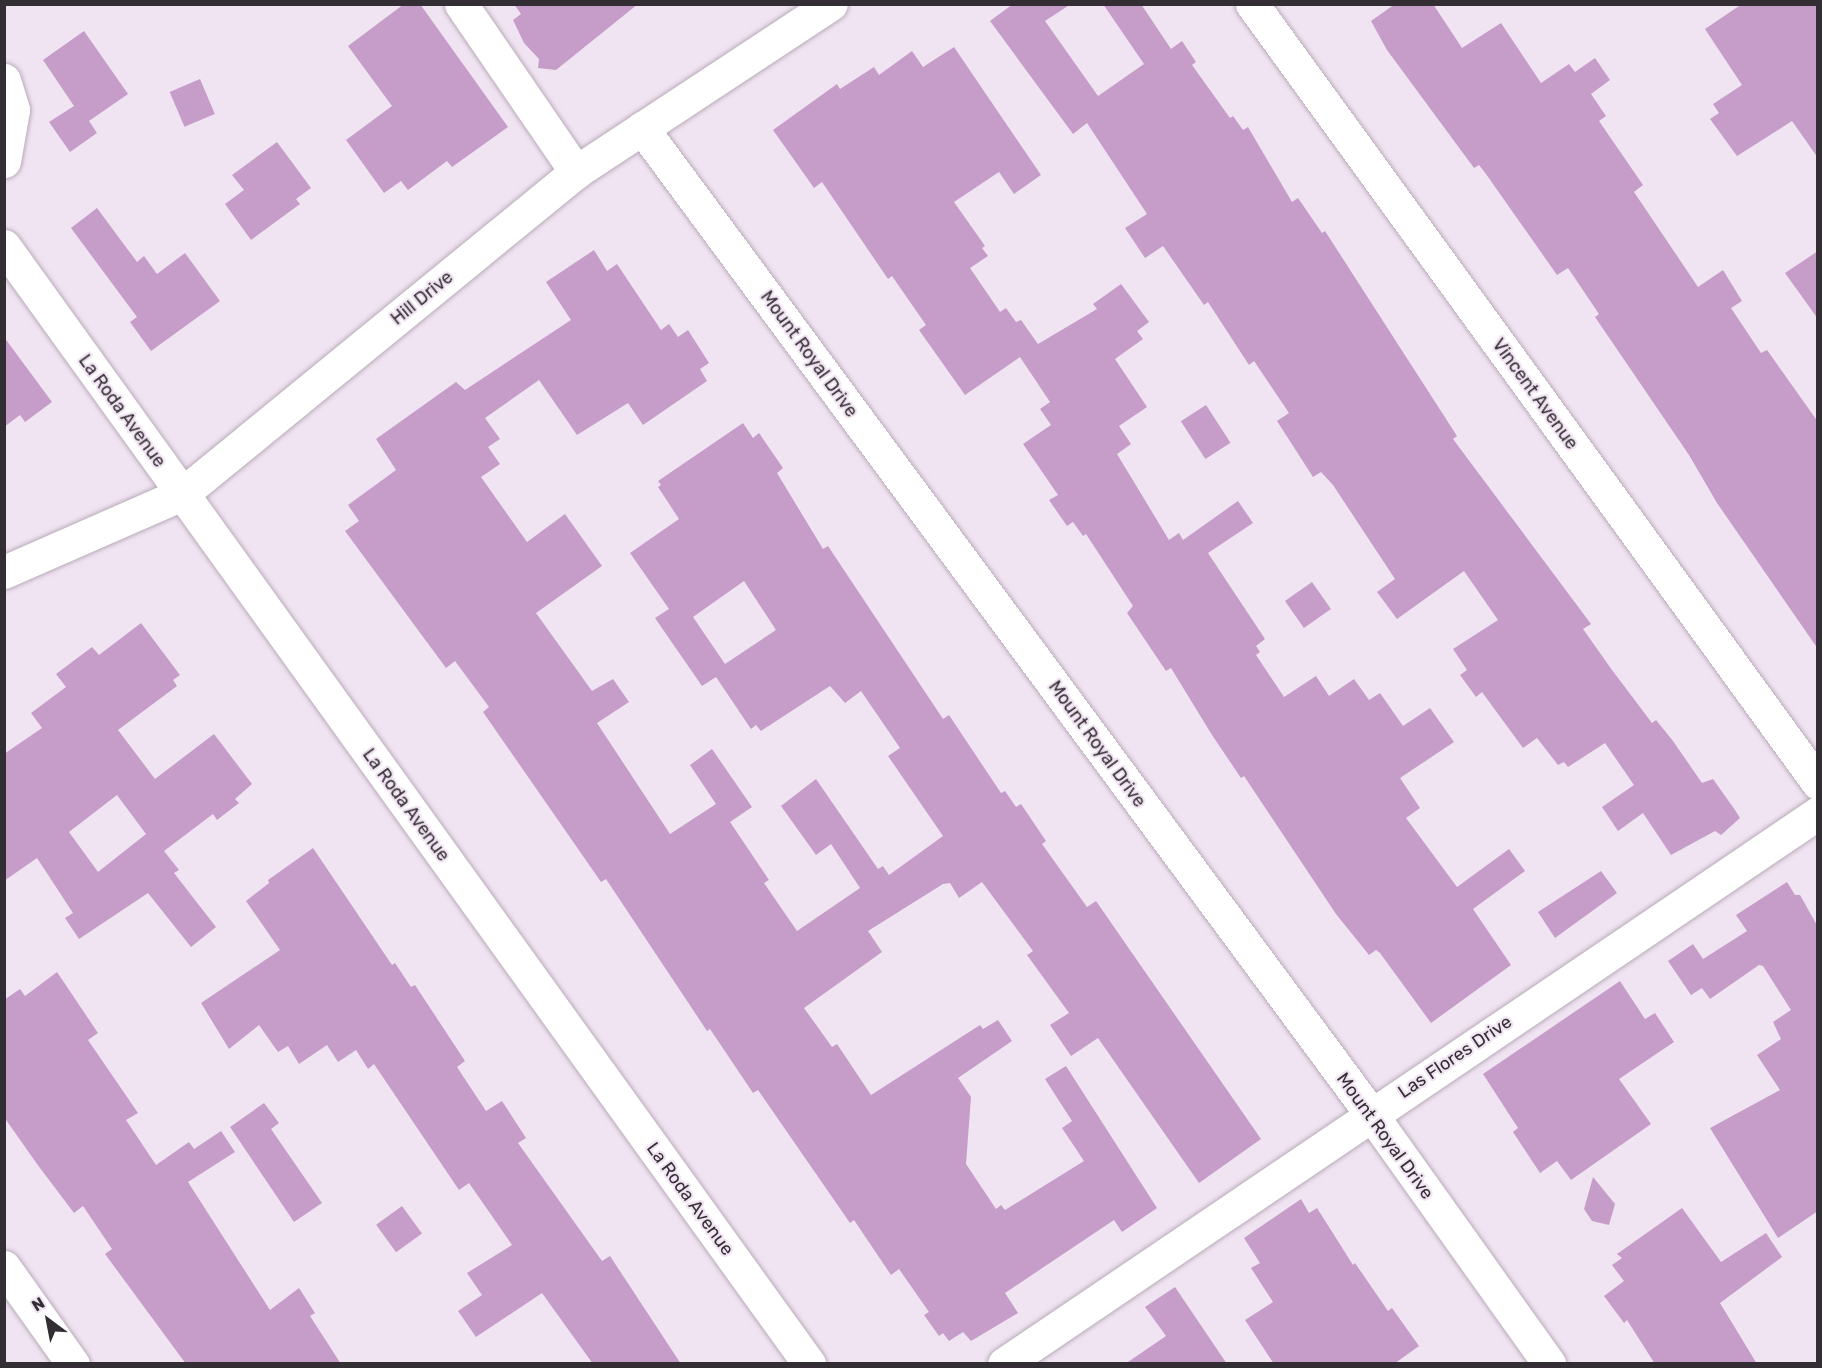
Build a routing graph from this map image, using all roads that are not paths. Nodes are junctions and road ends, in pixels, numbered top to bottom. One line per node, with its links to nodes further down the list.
1 (461, 4): 7 (street)
2 (831, 4): 5 (street, Hill Drive)
3 (1252, 4): 11 (street, Vincent Avenue)
4 (4, 80): 6 (street)
5 (642, 128): 7 (street, Hill Drive); 13 (street, Mount Royal Drive)
6 (4, 161)
7 (576, 172): 9 (street, Hill Drive)
8 (4, 246): 9 (street, La Roda Avenue)
9 (182, 494): 10 (street, Hill Drive); 16 (street, La Roda Avenue)
10 (4, 572)
11 (1818, 783)
12 (1818, 813): 13 (street, Las Flores Drive)
13 (1371, 1114): 17 (street, Las Flores Drive); 18 (street, Mount Royal Drive)
14 (4, 1268): 15 (street)
15 (73, 1364)
16 (809, 1364)
17 (1004, 1364)
18 (1549, 1364)

